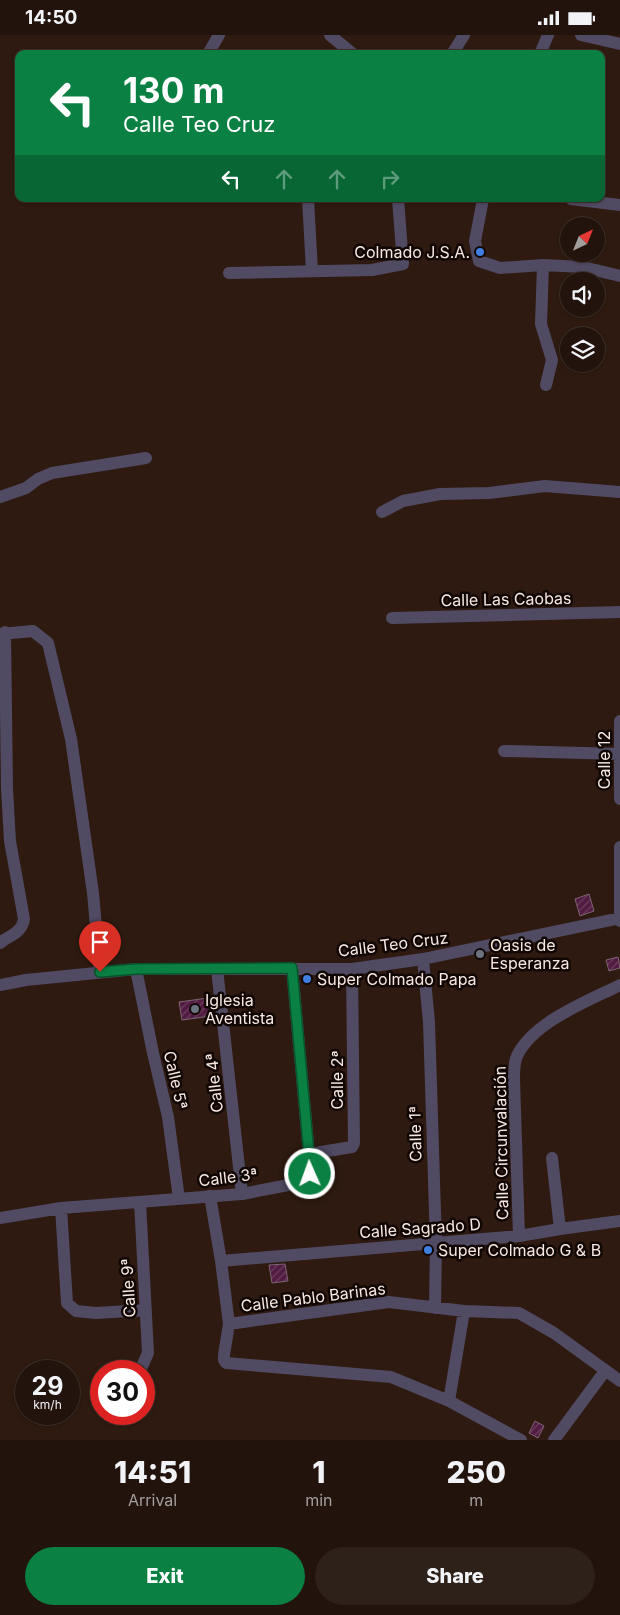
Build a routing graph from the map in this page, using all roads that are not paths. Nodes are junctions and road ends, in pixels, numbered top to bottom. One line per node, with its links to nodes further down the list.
1 (219, 35): 7 (street)
2 (464, 35): 9 (street)
3 (548, 35): 10 (street)
4 (581, 35): 6 (street)
5 (337, 37): 8 (street)
6 (620, 44)
7 (210, 50)
8 (349, 50)
9 (455, 50)
10 (542, 50)
11 (308, 202): 17 (street)
12 (398, 202): 17 (street)
13 (482, 202): 16 (street)
14 (603, 202): 15 (street)
15 (620, 205)
16 (543, 265): 19 (street); 20 (street)
17 (312, 271): 18 (street)
18 (229, 273)
19 (620, 276)
20 (546, 385)
21 (146, 458): 23 (street)
22 (620, 492): 24 (street)
23 (0, 497)
24 (382, 512)
25 (620, 612): 26 (street, Calle Las Caobas)
26 (392, 618)
27 (2, 633): 29 (street); 41 (street)
28 (620, 721): 31 (street, Calle 12)
29 (4, 748): 35 (street)
30 (504, 751): 31 (street)
31 (620, 754): 32 (street, Calle 12)
32 (620, 799)
33 (620, 847): 34 (street)
34 (620, 919): 36 (street, Calle Teo Cruz)
35 (0, 943)
36 (423, 959): 40 (street, Calle Teo Cruz); 55 (street, Calle 1ª)
37 (292, 968): 39 (street, Calle Teo Cruz); 40 (street, Calle Teo Cruz); 44 (street, Calle 3ª)
38 (136, 969): 39 (street, Calle Teo Cruz); 41 (street, Calle Teo Cruz); 48 (street, Calle 5ª)
39 (217, 969): 46 (street, Calle 4ª)
40 (352, 969): 44 (street, Calle 2ª)
41 (100, 972): 42 (street, Calle Teo Cruz)
42 (0, 985)
43 (620, 985): 54 (street, Calle Circunvalación)
44 (309, 1154): 46 (street, Calle 3ª)
45 (552, 1158): 53 (street)
46 (242, 1194): 47 (street, Calle 3ª)
47 (210, 1196): 48 (street, Calle 3ª); 56 (street)
48 (179, 1199): 49 (street, Calle 3ª)
49 (140, 1202): 50 (street, Calle 3ª); 58 (street, Calle 9ª)
50 (61, 1208): 51 (street, Calle 3ª); 58 (street)
51 (0, 1218)
52 (620, 1221): 53 (street, Calle Sagrado D)
53 (560, 1229): 54 (street, Calle Sagrado D)
54 (520, 1237): 55 (street, Calle Sagrado D)
55 (436, 1244): 56 (street, Calle Sagrado D); 57 (street, Calle 1ª)
56 (221, 1261): 60 (street)
57 (435, 1308): 59 (street, Calle Pablo Barinas); 60 (street, Calle Pablo Barinas)
58 (146, 1310): 61 (street, Calle 9ª)
59 (464, 1311): 62 (street, Calle Pablo Barinas); 64 (street)
60 (229, 1324): 64 (street)
61 (145, 1360)
62 (605, 1371): 63 (street, Calle Pablo Barinas); 66 (street)
63 (620, 1381)
64 (449, 1401): 65 (street)
65 (521, 1440)
66 (554, 1440)

